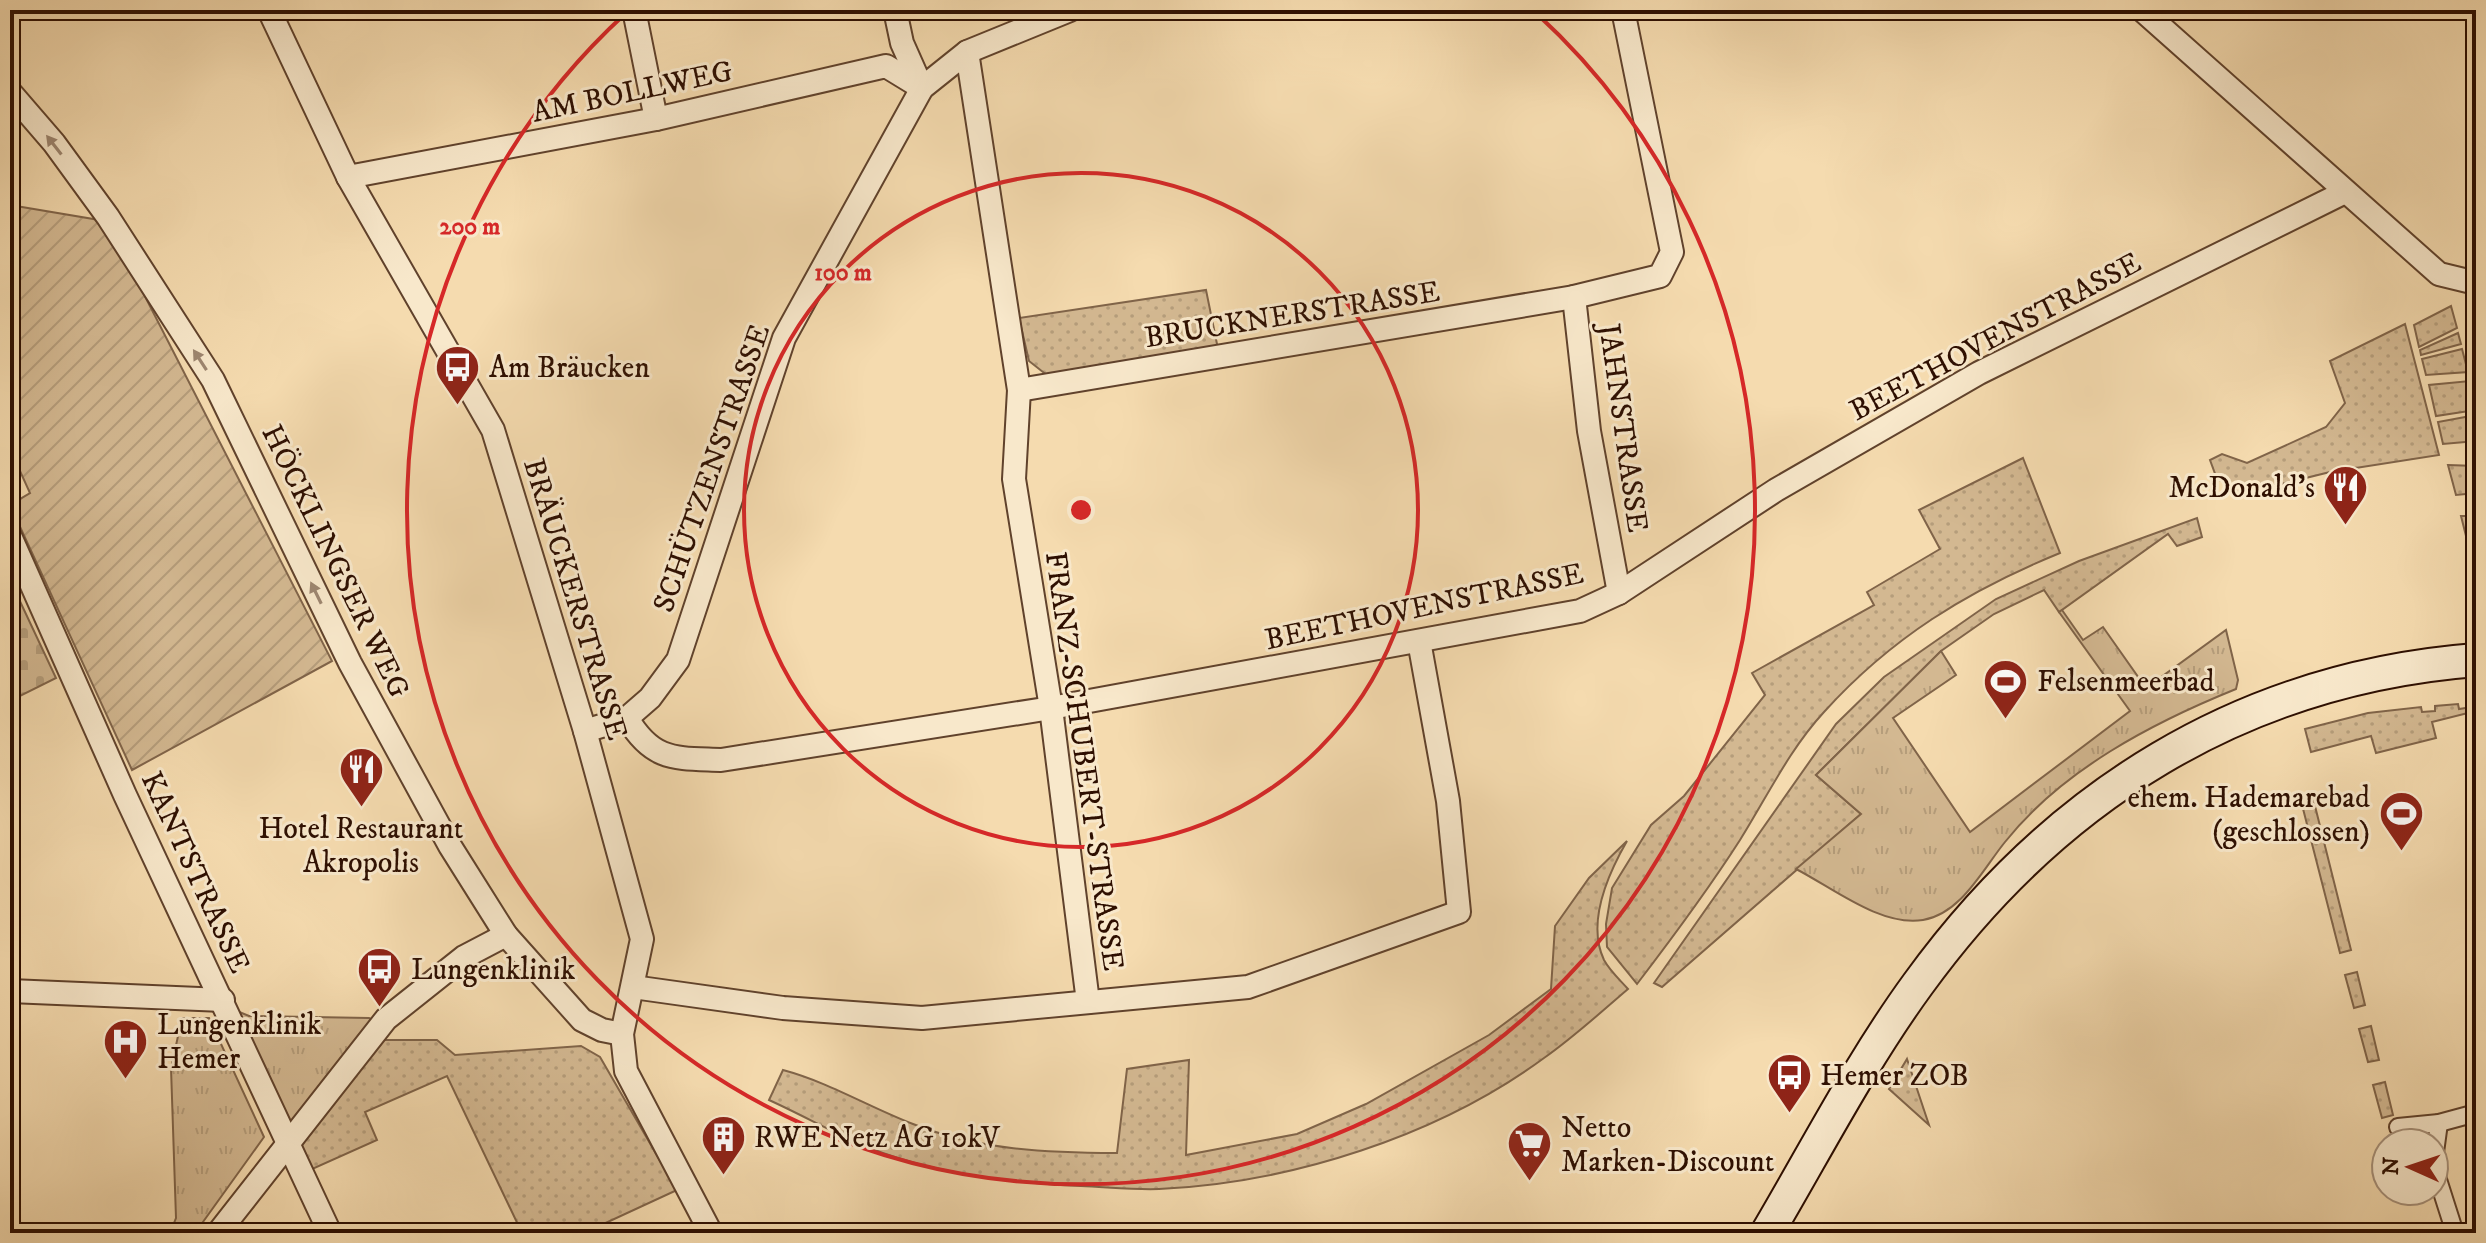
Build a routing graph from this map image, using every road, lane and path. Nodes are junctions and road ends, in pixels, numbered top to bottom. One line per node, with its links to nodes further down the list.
1 (269, 10): 11 (street, BRÄUCKERSTRASSE)
2 (634, 10): 10 (street)
3 (895, 10): 8 (street)
4 (1070, 10): 7 (street, SCHÜTZENSTRASSE)
5 (1623, 10): 14 (street, JAHNSTRASSE)
6 (2142, 10): 12 (street)
7 (967, 52): 8 (street, SCHÜTZENSTRASSE); 15 (street, FRANZ-SCHUBERT-STRASSE)
8 (922, 88): 10 (street, AM BOLLWEG); 21 (street, SCHÜTZENSTRASSE)
9 (10, 92): 23 (street, HÖCKLINGSER WEG, one-way to 9)
10 (656, 119): 11 (street, AM BOLLWEG)
11 (348, 177): 22 (street, BRÄUCKERSTRASSE)
12 (2345, 192): 13 (street); 17 (street, BEETHOVENSTRASSE)
13 (2476, 283)
14 (1574, 297): 15 (street, BRUCKNERSTRASSE); 17 (street, JAHNSTRASSE)
15 (1019, 390): 20 (street, FRANZ-SCHUBERT-STRASSE)
16 (10, 536): 26 (street, KANTSTRASSE)
17 (1619, 593): 18 (street, BEETHOVENSTRASSE)
18 (1419, 641): 20 (street, BEETHOVENSTRASSE); 27 (street)
19 (2476, 660): 38 (main road)
20 (1051, 708): 21 (street, BEETHOVENSTRASSE); 27 (street, FRANZ-SCHUBERT-STRASSE)
21 (627, 718): 22 (street, SCHÜTZENSTRASSE)
22 (585, 731): 24 (street, BRÄUCKERSTRASSE)
23 (506, 935): 28 (street, HÖCKLINGSER WEG); 33 (street)
24 (633, 987): 27 (street); 28 (street, BRÄUCKERSTRASSE)
25 (10, 991): 26 (street)
26 (223, 1000): 33 (street, KANTSTRASSE)
27 (1088, 1002)
28 (622, 1034): 37 (street, BRÄUCKERSTRASSE)
29 (2476, 1113): 30 (street)
30 (2439, 1123): 31 (street); 32 (street)
31 (2398, 1127)
32 (2438, 1127)
33 (286, 1144): 35 (street); 36 (street, KANTSTRASSE)
34 (2447, 1207): 39 (street)
35 (218, 1233)
36 (330, 1233)
37 (711, 1233)
38 (1767, 1233)
39 (2455, 1233)

